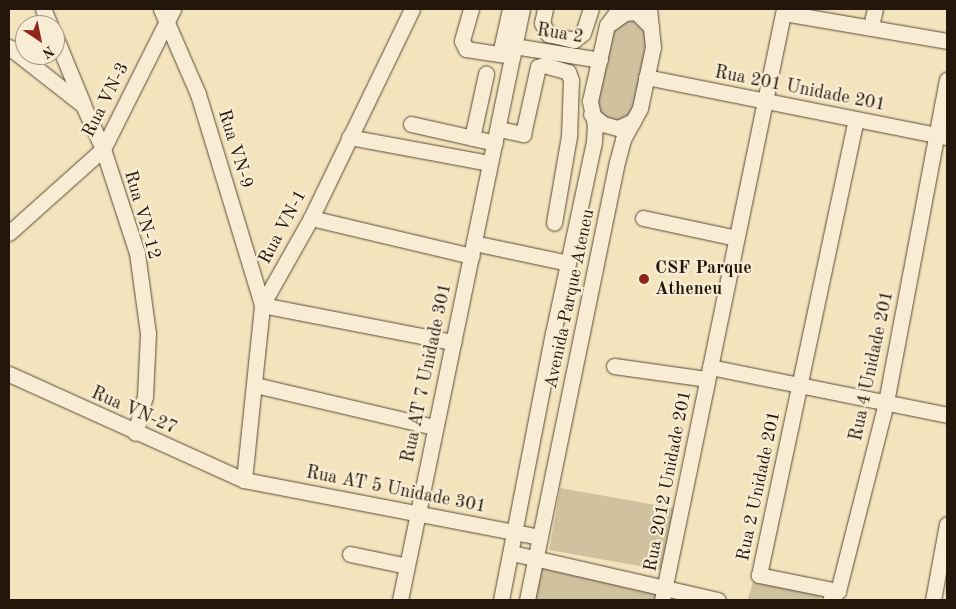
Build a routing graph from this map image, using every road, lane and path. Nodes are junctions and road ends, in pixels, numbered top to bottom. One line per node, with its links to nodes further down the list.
1 (412, 9): 31 (street, Rua VN-1)
2 (471, 9): 16 (street, Rua 2)
3 (510, 9): 16 (street)
4 (522, 9): 16 (street)
5 (545, 9): 6 (street)
6 (591, 9)
7 (618, 9): 12 (street, Avenida Parque Ateneu)
8 (649, 9): 14 (street, Avenida Parque Ateneu)
9 (875, 9): 13 (street)
10 (784, 11): 13 (street); 23 (street, Rua 2012 Unidade 201)
11 (167, 13): 33 (street, Rua VN-3); 42 (street, Rua VN-9)
12 (608, 25): 14 (street); 18 (street, Avenida Parque Ateneu)
13 (872, 26): 15 (street)
14 (652, 28): 21 (street, Avenida Parque Ateneu)
15 (947, 41)
16 (509, 52): 18 (street, Rua 2); 29 (street, Rua AT 7 Unidade 301)
17 (65, 60): 24 (street)
18 (600, 60): 25 (street, Avenida Parque Ateneu)
19 (36, 65): 24 (street, Rua VN-12)
20 (486, 74): 32 (street)
21 (646, 77): 23 (street, Rua 201 Unidade 201); 27 (street, Avenida Parque Ateneu)
22 (947, 80): 30 (street, Rua 4 Unidade 201)
23 (764, 101): 26 (street, Rua 201 Unidade 201); 39 (street, Rua 2012 Unidade 201)
24 (84, 105): 33 (street, Rua VN-12)
25 (591, 114): 27 (street); 41 (street, Avenida Parque Ateneu)
26 (856, 119): 30 (street, Rua 201 Unidade 201); 47 (street, Rua 2 Unidade 201)
27 (633, 121): 57 (street, Avenida Parque Ateneu)
28 (411, 124): 32 (street)
29 (497, 136): 32 (street); 34 (street, Rua AT 7 Unidade 301); 37 (street)
30 (942, 136): 49 (street, Rua 4 Unidade 201)
31 (350, 137): 34 (street); 35 (street, Rua VN-1)
32 (472, 138)
33 (103, 149): 38 (street, Rua VN-3); 52 (street, Rua VN-12)
34 (489, 163): 40 (street, Rua AT 7 Unidade 301)
35 (310, 218): 40 (street); 42 (street, Rua VN-1)
36 (643, 218): 39 (street)
37 (554, 223)
38 (9, 233)
39 (736, 238): 45 (street, Rua 2012 Unidade 201)
40 (473, 250): 41 (street); 43 (street, Rua AT 7 Unidade 301)
41 (568, 263): 56 (street, Avenida Parque Ateneu)
42 (262, 305): 43 (street); 48 (street, Rua VN-1)
43 (453, 342): 51 (street, Rua AT 7 Unidade 301)
44 (614, 366): 45 (street, Rua 2012 Unidade 201)
45 (708, 373): 47 (street, Rua 2012 Unidade 201); 62 (street, Rua 2012 Unidade 201)
46 (9, 374): 52 (street, Rua VN-27)
47 (801, 384): 49 (street); 63 (street, Rua 2 Unidade 201)
48 (255, 385): 51 (street); 53 (street, Rua VN-1)
49 (886, 402): 50 (street); 63 (street, Rua 4 Unidade 201)
50 (947, 416)
51 (434, 427): 54 (street, Rua AT 7 Unidade 301)
52 (135, 433): 53 (street, Rua VN-27)
53 (244, 480): 54 (street, Rua AT 5 Unidade 301)
54 (417, 513): 56 (street, Rua AT 5 Unidade 301); 61 (street, Rua AT 7 Unidade 301)
55 (947, 524): 68 (street)
56 (516, 531): 57 (street, Rua AT 5 Unidade 301); 58 (street, Avenida Parque Ateneu)
57 (540, 537): 60 (street, Avenida Parque Ateneu)
58 (512, 553): 60 (street); 65 (street, Avenida Parque Ateneu)
59 (350, 554): 61 (street)
60 (536, 557): 62 (street); 66 (street, Avenida Parque Ateneu)
61 (406, 566): 64 (street, Rua AT 7 Unidade 301)
62 (664, 595): 67 (street)
63 (834, 595)
64 (400, 600)
65 (502, 600)
66 (527, 600)
67 (718, 600)
68 (933, 600)

